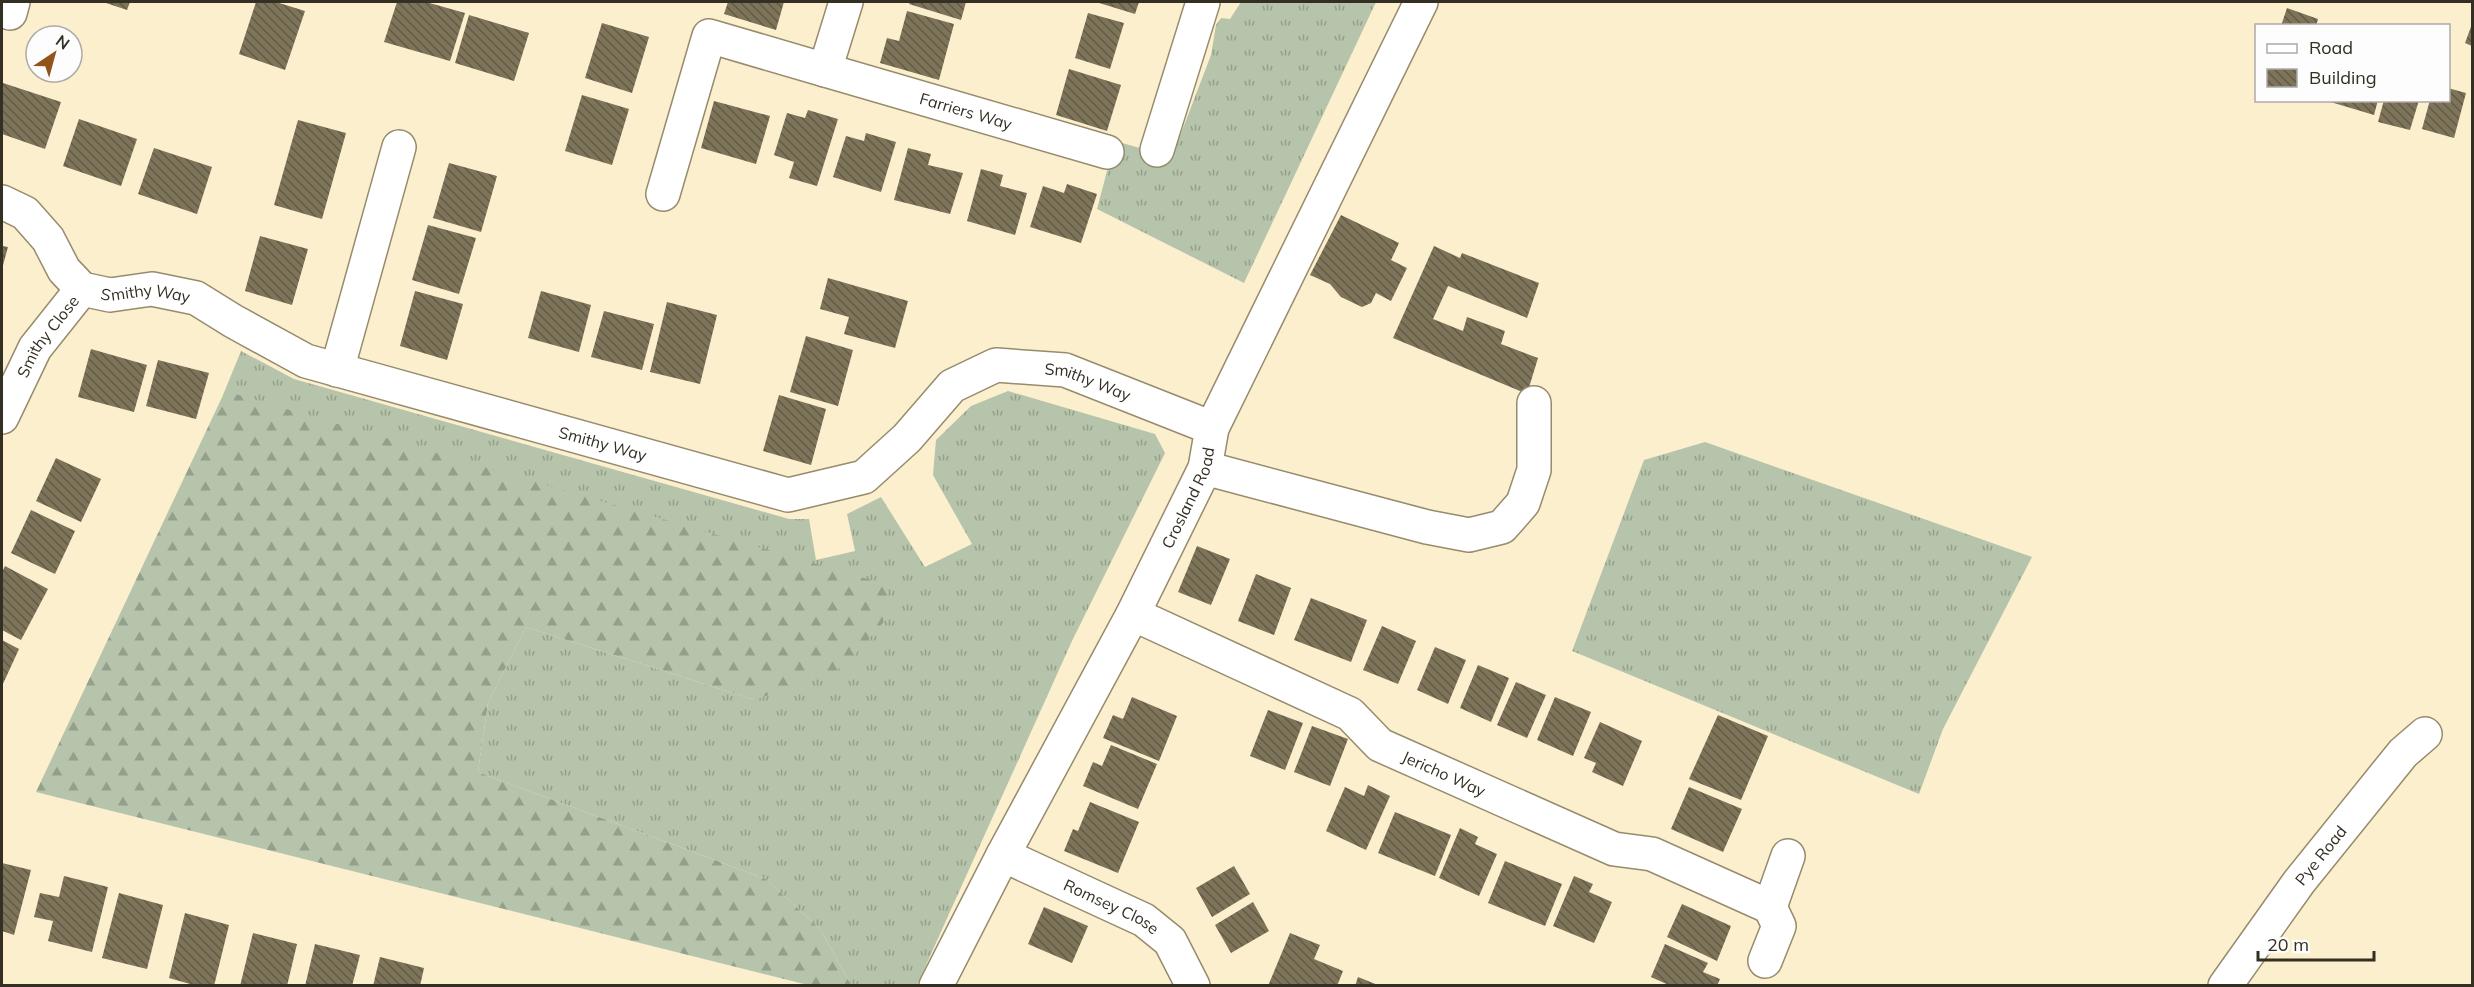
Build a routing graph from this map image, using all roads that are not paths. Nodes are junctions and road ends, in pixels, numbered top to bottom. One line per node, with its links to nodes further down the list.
1 (846, 2): 4 (street)
2 (1203, 2): 6 (street)
3 (1421, 2): 14 (street, Crosland Road)
4 (825, 69): 7 (street, Farriers Way); 8 (street, Farriers Way)
5 (399, 147): 11 (street)
6 (1157, 150)
7 (1107, 152)
8 (663, 194)
9 (2, 202): 10 (street, Smithy Way)
10 (82, 289): 11 (street, Smithy Way); 13 (street, Smithy Close)
11 (337, 370): 14 (street, Smithy Way)
12 (1534, 403): 15 (street)
13 (2, 417)
14 (1212, 428): 15 (street, Crosland Road)
15 (1205, 468): 16 (street, Crosland Road)
16 (1133, 614): 18 (street, Crosland Road); 20 (street, Jericho Way)
17 (2425, 734): 24 (street, Pye Road)
18 (1003, 855): 22 (street, Crosland Road); 23 (street, Romsey Close)
19 (1788, 856): 20 (street)
20 (1770, 907): 21 (street)
21 (1765, 961)
22 (936, 986)
23 (1193, 986)
24 (2225, 986)

